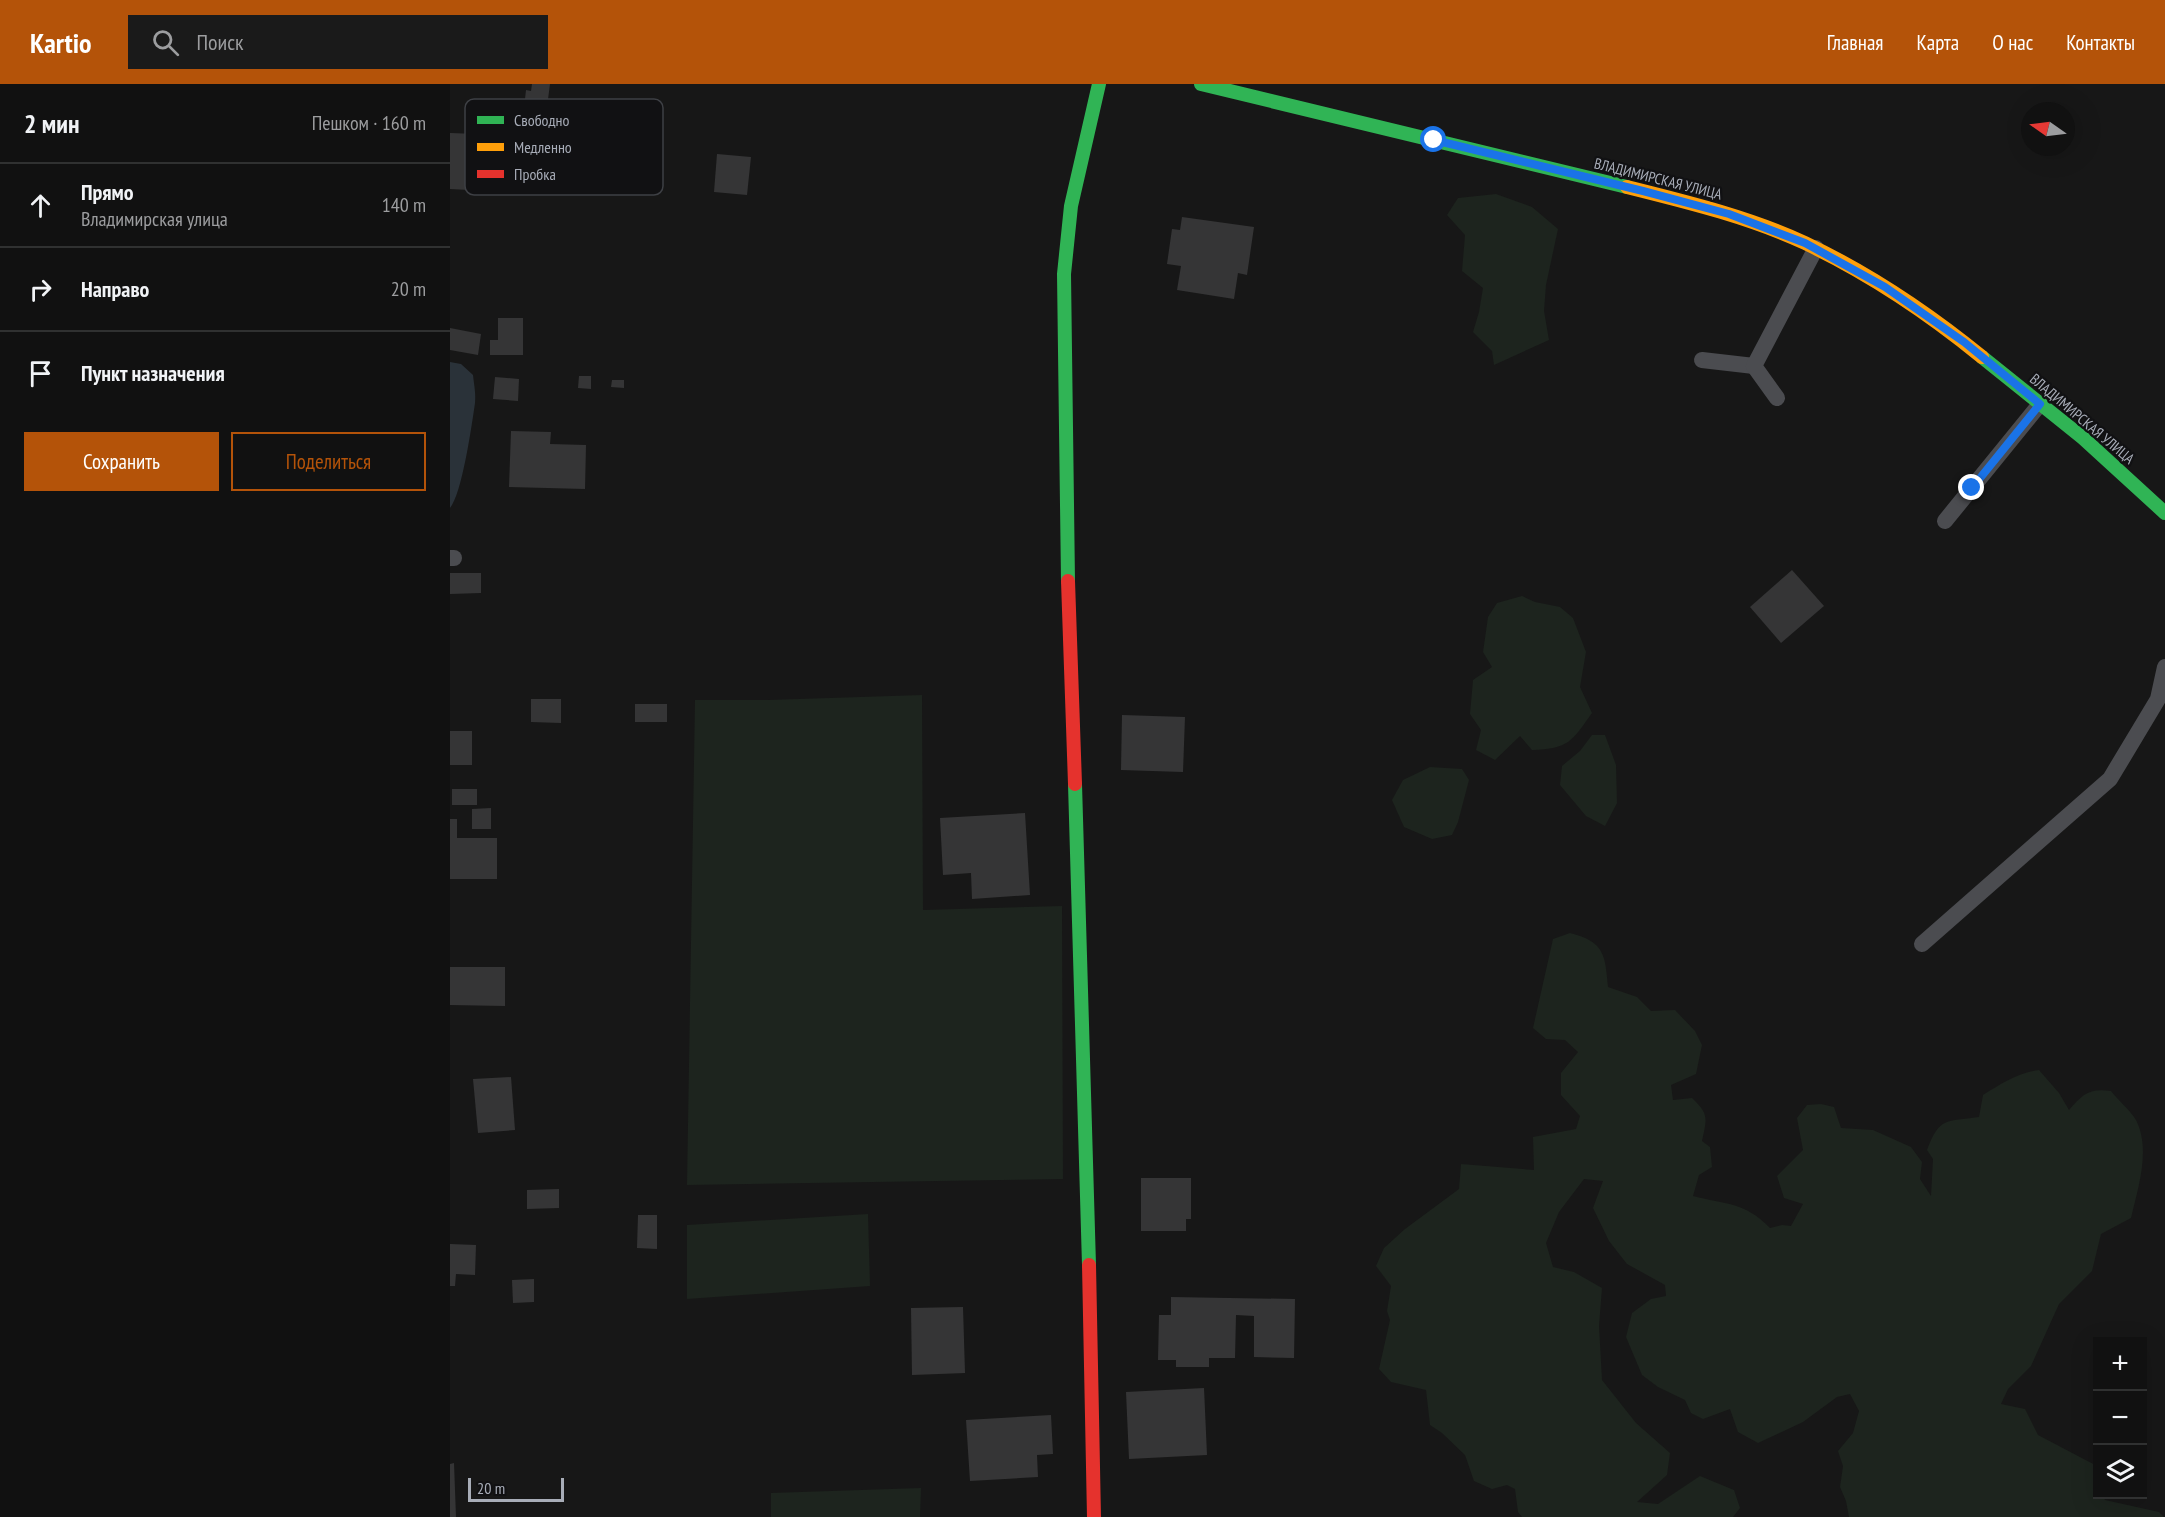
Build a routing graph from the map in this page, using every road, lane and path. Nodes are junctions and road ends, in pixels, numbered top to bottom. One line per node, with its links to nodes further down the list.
1 (1099, 84): 12 (street)
2 (1201, 84): 3 (street, ВЛАДИМИРСКАЯ УЛИЦА)
3 (1816, 248): 5 (lane); 7 (street, ВЛАДИМИРСКАЯ УЛИЦА)
4 (1702, 360): 5 (lane)
5 (1754, 366): 6 (lane)
6 (1777, 398)
7 (2040, 404): 8 (street, ВЛАДИМИРСКАЯ УЛИЦА); 9 (lane)
8 (2165, 513)
9 (1945, 521)
10 (2165, 667): 11 (lane)
11 (1922, 944)
12 (1094, 1517)

